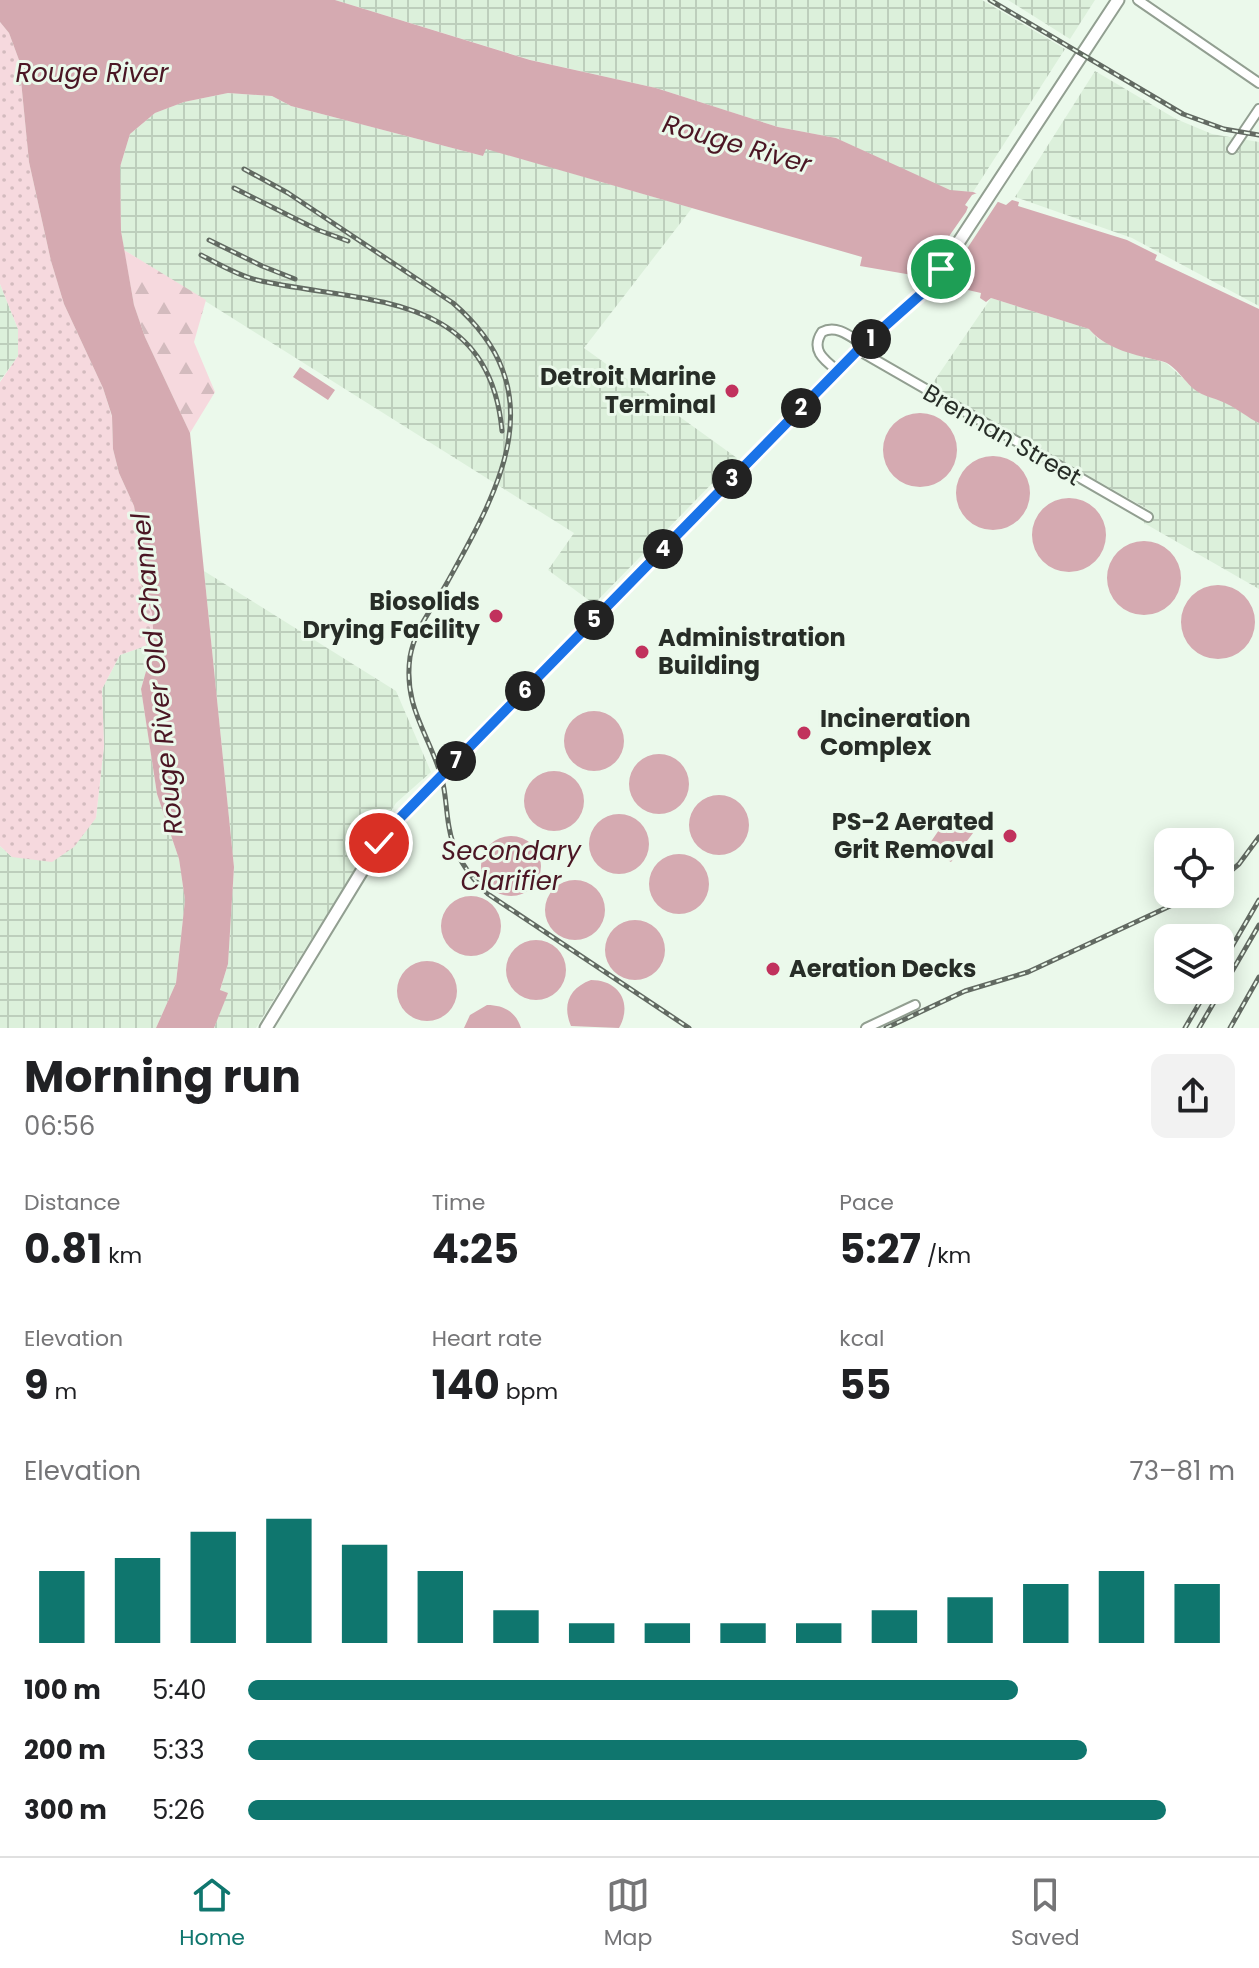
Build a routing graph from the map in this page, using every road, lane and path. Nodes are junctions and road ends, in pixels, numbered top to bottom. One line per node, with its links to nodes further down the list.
1 (1118, 0): 6 (main road)
2 (1138, 0): 3 (street)
3 (1259, 83)
4 (1259, 109): 5 (street)
5 (1232, 149)
6 (861, 347): 7 (main road); 7 (street, Brennan Street); 8 (street, Brennan Street)
7 (838, 371): 10 (main road)
8 (1148, 517)
9 (915, 1005): 11 (street)
10 (266, 1028)
11 (866, 1028)

